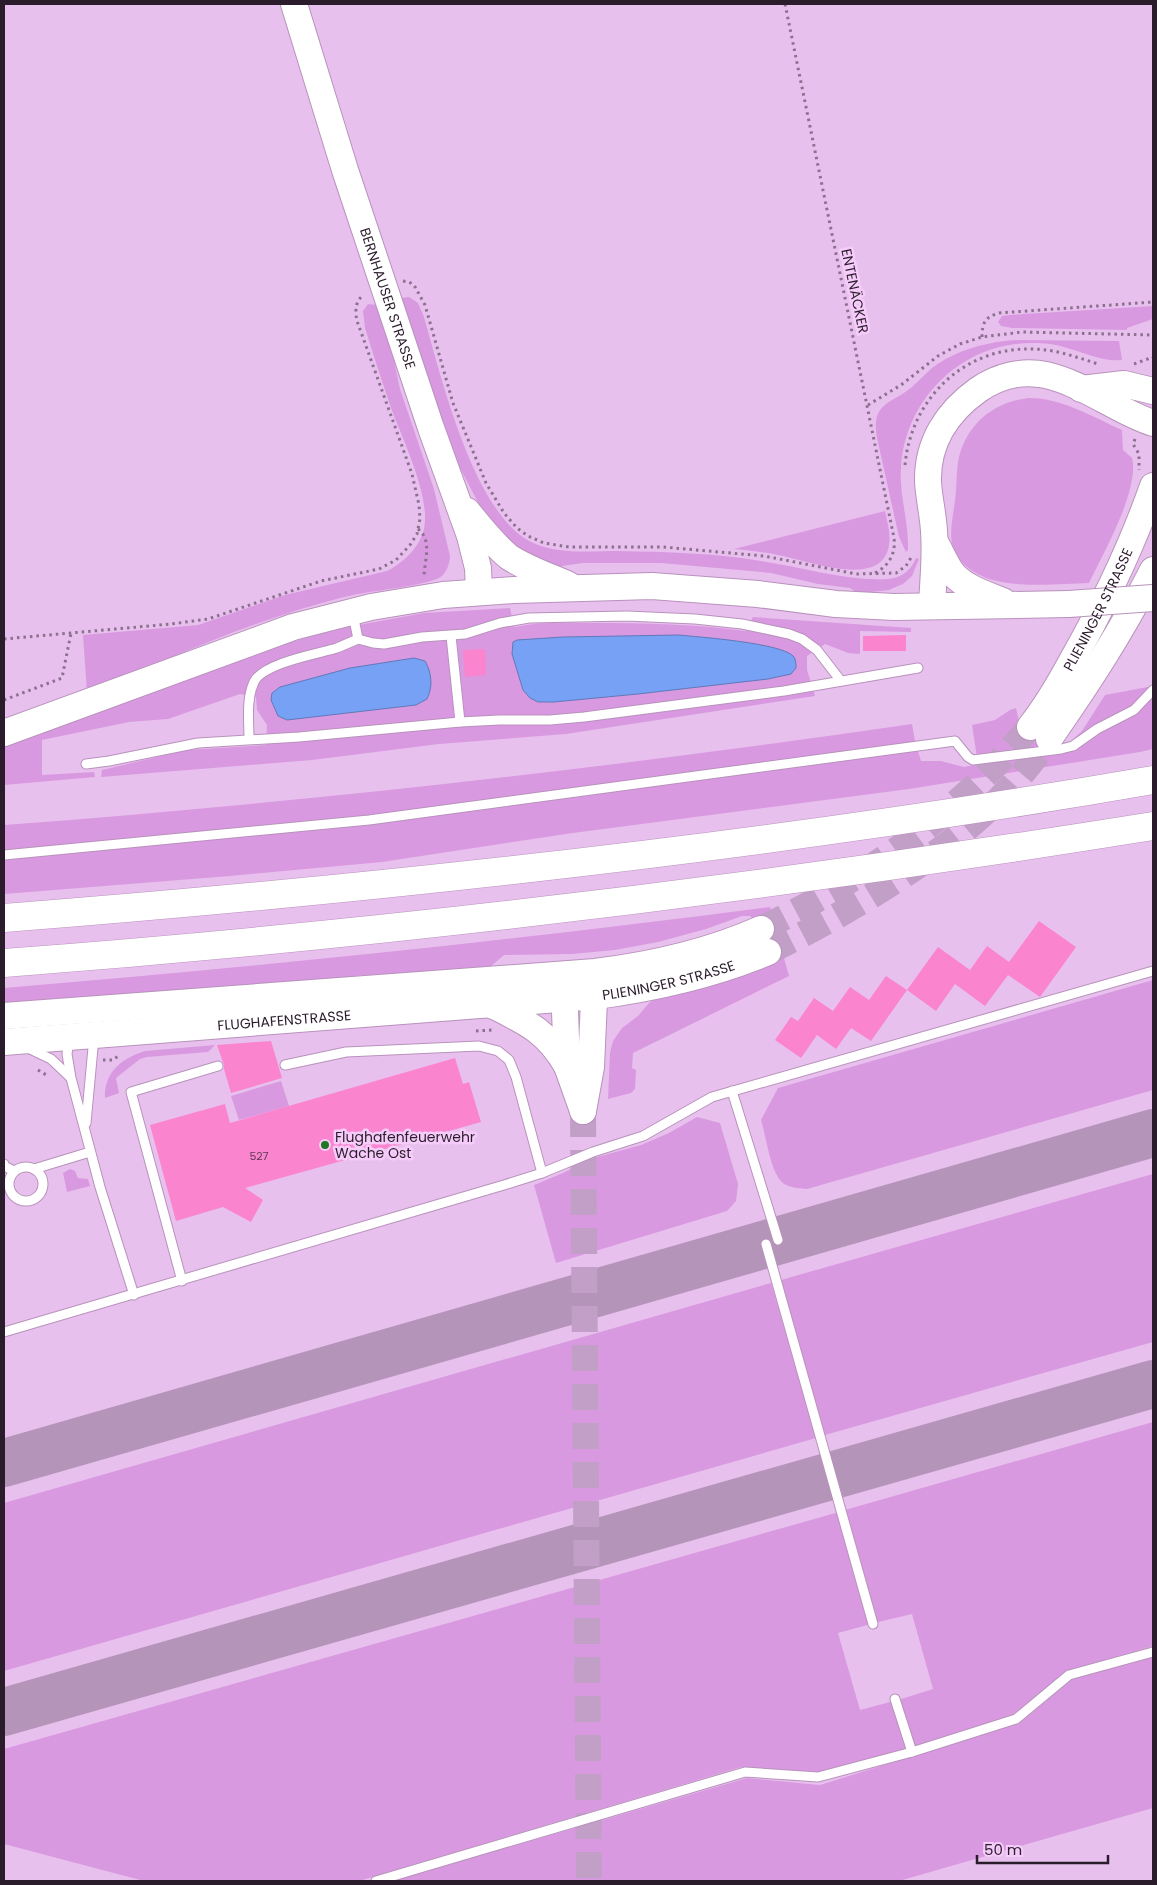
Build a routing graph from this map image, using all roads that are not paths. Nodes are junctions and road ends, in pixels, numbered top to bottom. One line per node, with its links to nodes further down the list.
1 (294, 4): 7 (main road, BERNHAUSER STRASSE)
2 (1136, 374): 3 (main road); 4 (main road)
3 (1081, 389): 5 (main road); 8 (main road)
4 (1153, 391)
5 (1153, 423)
6 (1153, 486): 9 (main road, PLIENINGER STRASSE)
7 (457, 500): 10 (main road); 11 (main road, BERNHAUSER STRASSE)
8 (924, 545): 13 (main road); 14 (main road)
9 (1153, 570)
10 (577, 588): 11 (main road); 14 (main road)
11 (479, 592): 15 (main road)
12 (1153, 598): 13 (main road, bridge)
13 (1012, 605): 14 (main road)
14 (932, 606)
15 (352, 611): 17 (lane); 22 (main road)
16 (451, 636): 17 (lane); 19 (lane); 21 (lane)
17 (358, 639): 23 (lane)
18 (918, 668): 19 (lane)
19 (841, 681): 21 (lane)
20 (1153, 690): 29 (lane)
21 (460, 722): 23 (lane)
22 (4, 734)
23 (250, 739): 24 (lane)
24 (86, 764)
25 (1153, 773): 27 (highway)
26 (1153, 780): 27 (highway)
27 (1123, 786): 30 (highway)
28 (1153, 826): 32 (highway)
29 (4, 855)
30 (4, 918)
31 (764, 941): 34 (main road, PLIENINGER STRASSE)
32 (4, 964)
33 (1153, 971): 44 (lane)
34 (595, 984): 35 (main road, PLIENINGER STRASSE); 42 (main road)
35 (564, 986): 36 (main road, FLUGHAFENSTRASSE); 38 (main road, FLUGHAFENSTRASSE); 42 (main road)
36 (491, 1005): 38 (main road, FLUGHAFENSTRASSE); 42 (main road)
37 (4, 1016): 38 (main road, FLUGHAFENSTRASSE)
38 (83, 1025): 39 (main road, FLUGHAFENSTRASSE); 43 (lane); 45 (lane)
39 (6, 1042): 43 (lane)
40 (285, 1065): 50 (lane)
41 (218, 1066): 53 (lane)
42 (567, 1066)
43 (71, 1078): 45 (lane)
44 (732, 1091): 50 (lane); 51 (lane)
45 (85, 1128): 46 (lane)
46 (90, 1152): 48 (lane); 54 (lane)
47 (4, 1164): 49 (lane)
48 (34, 1168): 49 (lane); 49 (lane)
49 (14, 1171)
50 (542, 1173): 53 (lane)
51 (778, 1240)
52 (766, 1244): 56 (lane)
53 (182, 1281): 54 (lane)
54 (134, 1295): 55 (lane)
55 (4, 1332)
56 (873, 1624)
57 (1153, 1652): 59 (lane)
58 (896, 1699): 59 (lane)
59 (912, 1752): 60 (lane)
60 (376, 1881)

